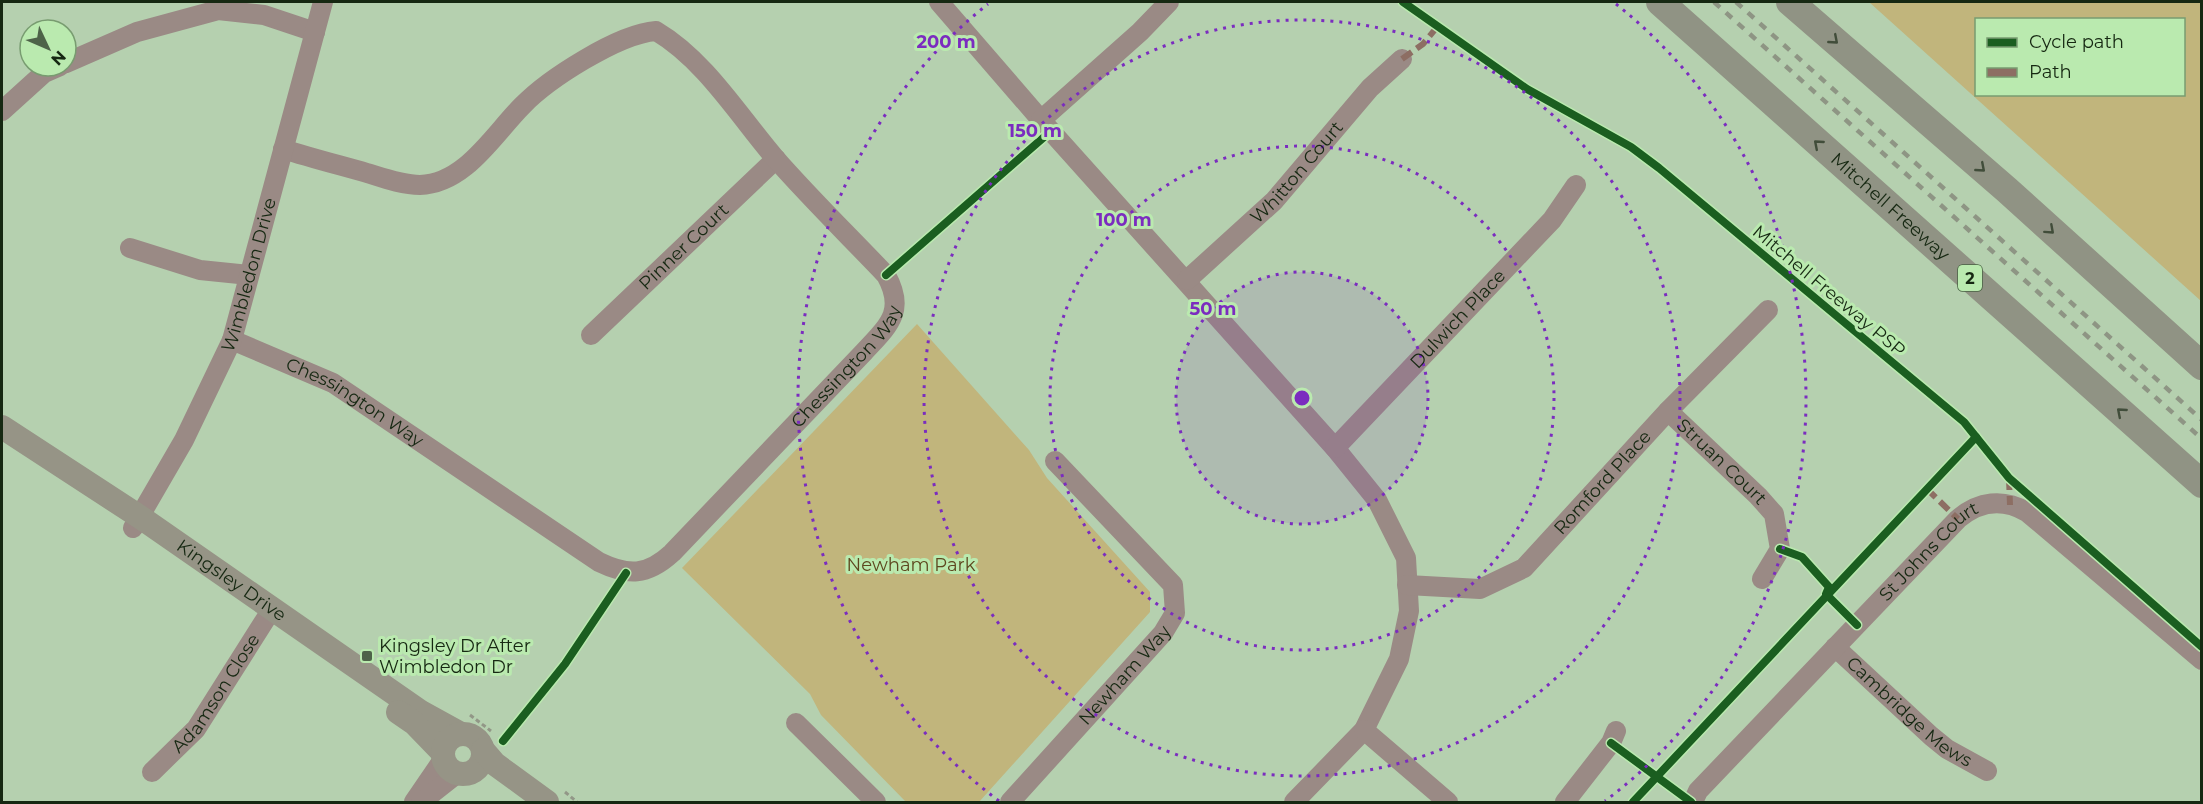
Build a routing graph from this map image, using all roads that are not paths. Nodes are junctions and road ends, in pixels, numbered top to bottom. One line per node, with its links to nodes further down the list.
1 (323, 2): 7 (street, Wimbledon Drive)
2 (939, 2): 13 (street)
3 (1169, 2): 13 (street)
4 (1638, 2): 11 (highway)
5 (1660, 2): 11 (highway, Mitchell Freeway / 2)
6 (1790, 2): 23 (highway, one-way to 23)
7 (315, 32): 8 (street); 14 (street, Wimbledon Drive)
8 (78, 58)
9 (1402, 59): 19 (street, Whitton Court)
10 (38, 78): 12 (street)
11 (1774, 105): 29 (highway, Mitchell Freeway / 2, one-way to 11)
12 (2, 111)
13 (1041, 120): 19 (street)
14 (283, 149): 15 (street, Chessington Way); 18 (street, Wimbledon Drive)
15 (776, 159): 21 (street, Pinner Court); 22 (street, Chessington Way)
16 (1576, 185): 27 (street, Dulwich Place)
17 (130, 248): 18 (street)
18 (249, 275): 22 (street, Wimbledon Drive)
19 (1187, 280): 27 (street)
20 (1768, 310): 24 (street, Romford Place)
21 (591, 335)
22 (232, 340): 30 (street, Wimbledon Drive)
23 (2202, 366)
24 (1668, 411): 31 (street, Struan Court); 32 (street, Romford Place)
25 (2, 428): 30 (main road, Kingsley Drive)
26 (2, 443): 30 (main road, Kingsley Drive)
27 (1335, 448): 32 (street)
28 (1055, 460): 49 (street, Newham Way)
29 (2202, 484)
30 (136, 523): 33 (main road, Kingsley Drive)
31 (1762, 579)
32 (1407, 585): 37 (street)
33 (269, 614): 39 (main road, Kingsley Drive); 41 (main road, Kingsley Drive); 43 (street, Adamson Close)
34 (1835, 647): 35 (street, St Johns Court); 42 (street, Cambridge Mews); 53 (street, St Johns Court)
35 (2202, 660)
36 (796, 723): 48 (street)
37 (1364, 730): 50 (street); 51 (street)
38 (1616, 731): 52 (street)
39 (461, 734): 40 (main road); 41 (main road)
40 (483, 750): 41 (main road); 47 (main road)
41 (452, 765): 44 (street); 45 (street); 46 (main road, Kingsley Drive)
42 (1987, 771)
43 (152, 772)
44 (414, 802)
45 (421, 802)
46 (524, 802)
47 (547, 802)
48 (876, 802)
49 (1010, 802)
50 (1294, 802)
51 (1448, 802)
52 (1565, 802)
53 (1693, 802)

